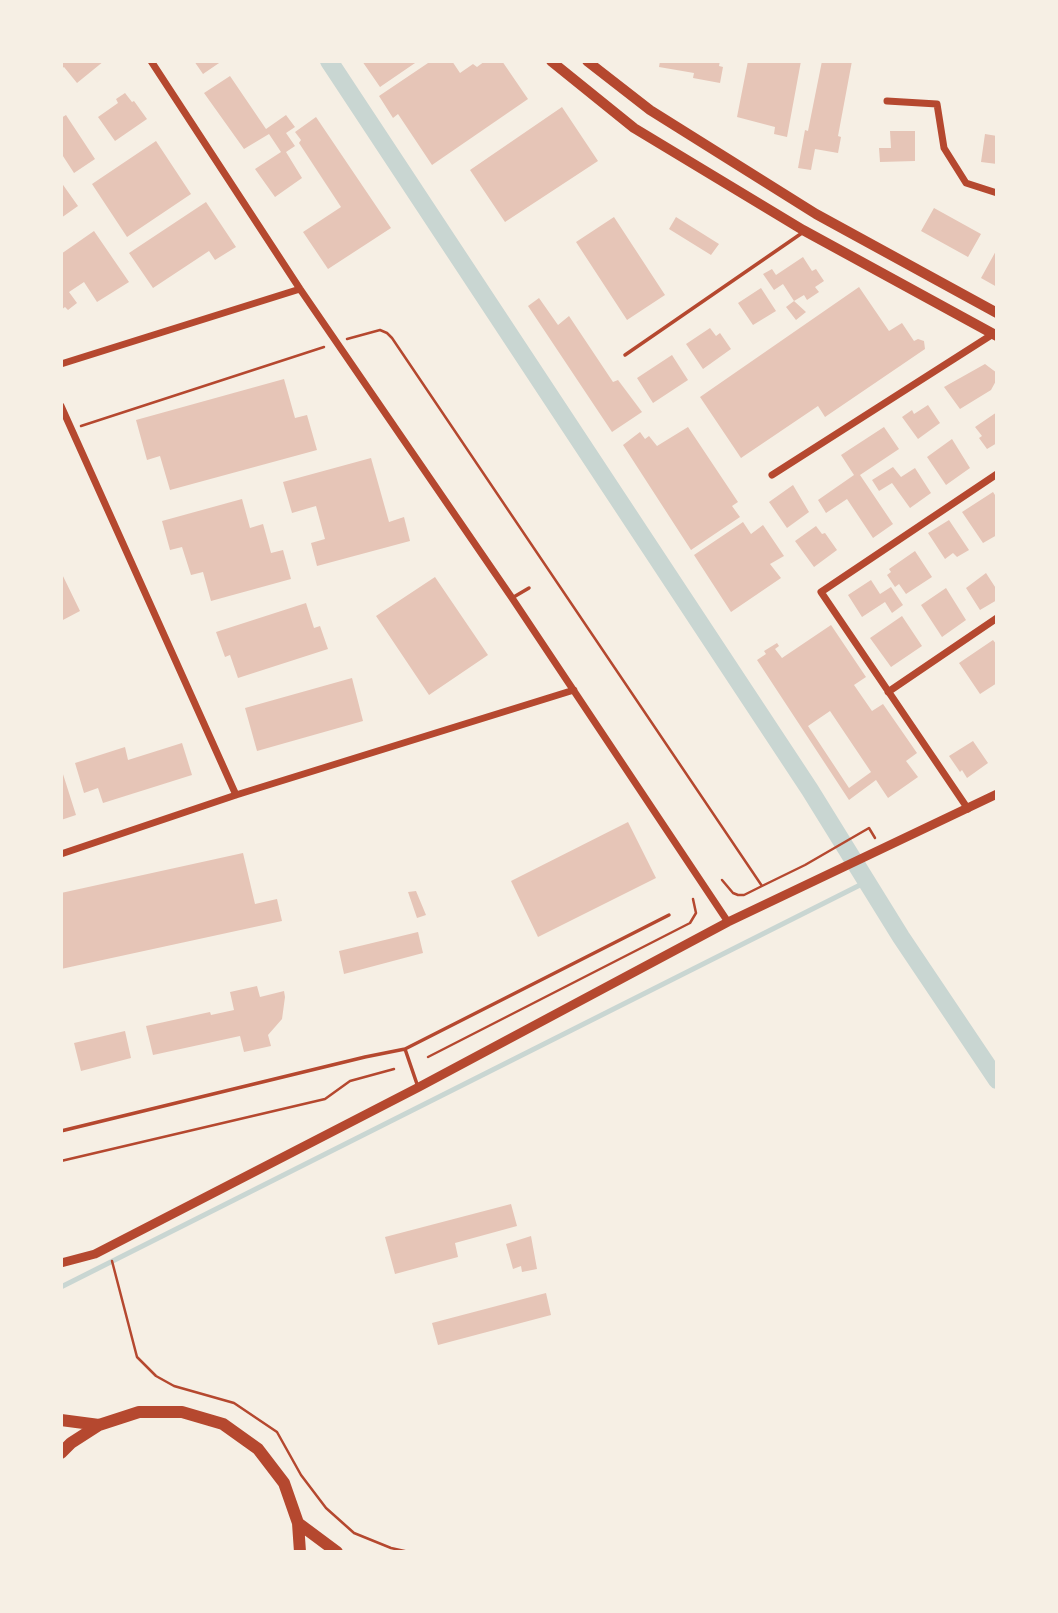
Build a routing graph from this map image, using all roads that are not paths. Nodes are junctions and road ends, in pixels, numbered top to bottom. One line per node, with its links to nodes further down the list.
1 (151, 61): 7 (street)
2 (551, 61): 6 (main road)
3 (587, 61): 8 (main road)
4 (887, 102): 5 (street)
5 (997, 193)
6 (805, 230): 9 (main road); 10 (lane)
7 (300, 289): 11 (street); 16 (street)
8 (997, 313)
9 (995, 335): 14 (street)
10 (625, 355)
11 (61, 364)
12 (61, 406): 21 (street)
13 (997, 474): 19 (street)
14 (772, 475)
15 (529, 588): 16 (lane)
16 (512, 598): 18 (street)
17 (997, 618): 19 (street)
18 (574, 690): 21 (street); 25 (street)
19 (888, 692): 22 (street)
20 (997, 794): 22 (street)
21 (236, 795): 23 (street)
22 (968, 809): 25 (street)
23 (61, 854)
24 (669, 915): 26 (lane)
25 (728, 922): 27 (street)
26 (405, 1049): 27 (lane); 28 (lane)
27 (419, 1087): 29 (street)
28 (61, 1131)
29 (61, 1264)
30 (61, 1420): 31 (main road)
31 (99, 1425): 32 (main road); 33 (main road)
32 (61, 1453)
33 (298, 1523): 34 (main road); 35 (main road)
34 (300, 1552)
35 (337, 1552)

